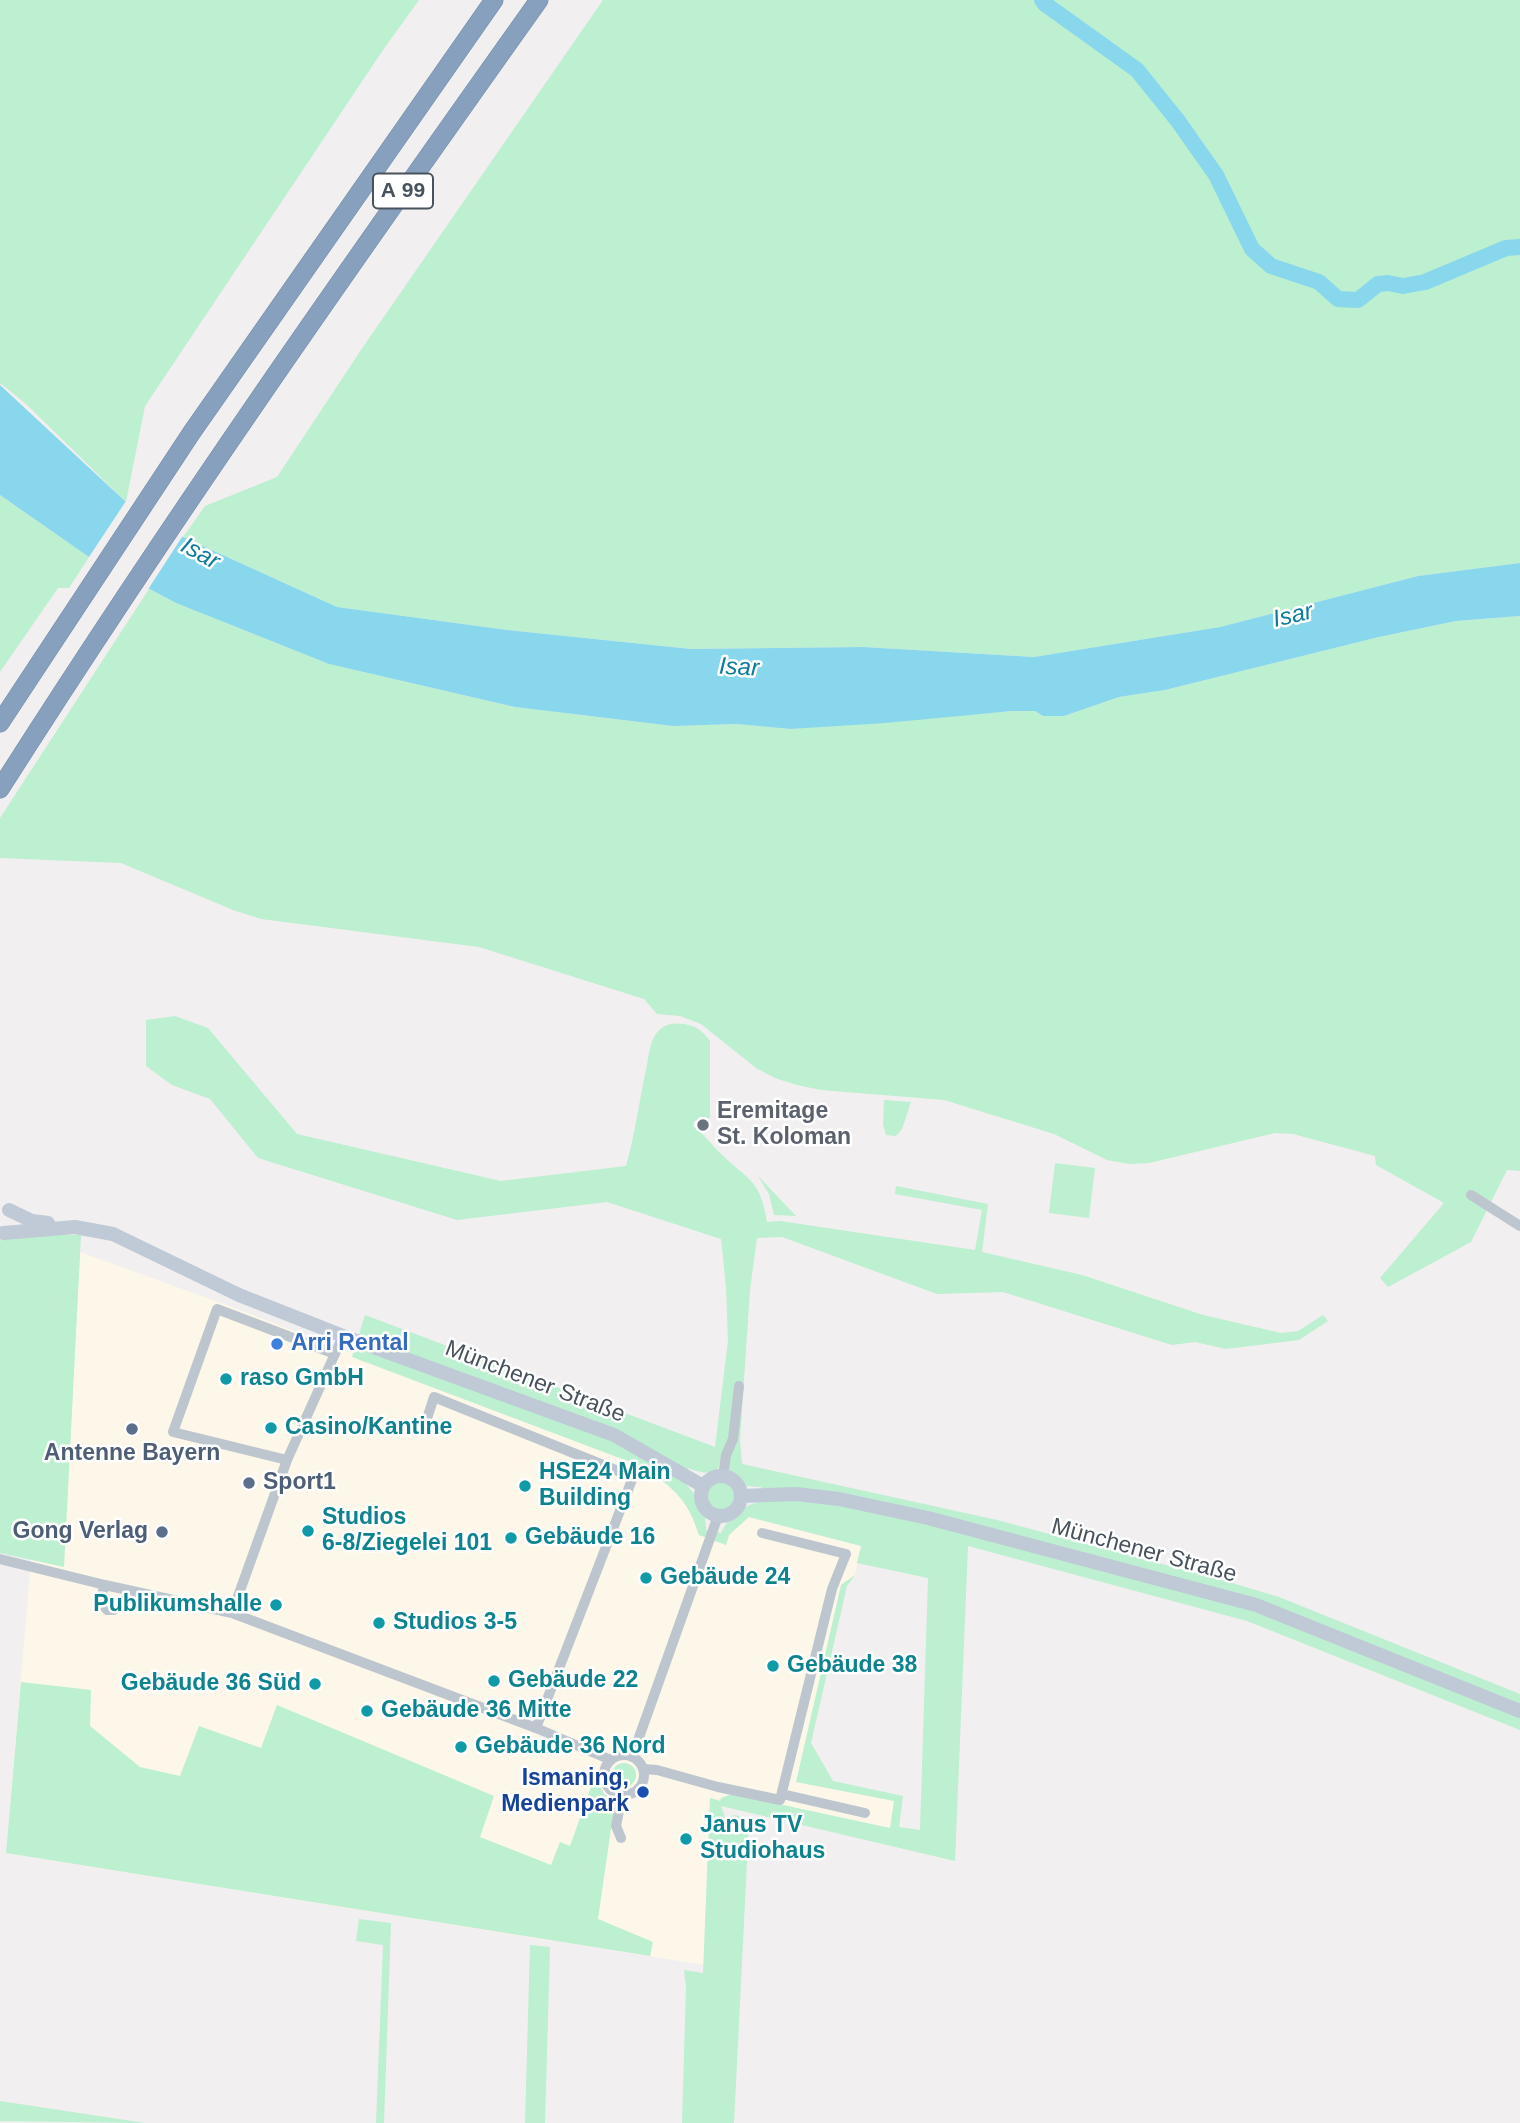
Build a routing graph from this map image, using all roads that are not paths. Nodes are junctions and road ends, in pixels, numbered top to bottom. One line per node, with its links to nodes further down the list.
1 (494, 0): 3 (highway, A 99)
2 (539, 0): 4 (highway, A 99)
3 (0, 723)
4 (0, 789)
5 (1471, 1195): 7 (street)
6 (5, 1204): 8 (main road, Münchener Straße); 9 (main road)
7 (1520, 1226)
8 (66, 1227): 9 (main road, Münchener Straße); 10 (main road, Münchener Straße)
9 (1, 1234)
10 (343, 1336): 11 (street); 16 (main road, Münchener Straße)
11 (335, 1354): 14 (street); 14 (street)
12 (739, 1386): 15 (street)
13 (423, 1431): 25 (street)
14 (287, 1460): 23 (street)
15 (723, 1476): 16 (main road); 17 (main road)
16 (703, 1486): 18 (main road)
17 (741, 1496): 18 (main road); 24 (main road, Münchener Straße)
18 (718, 1516): 26 (street)
19 (762, 1533): 29 (street)
20 (0, 1559): 21 (street)
21 (105, 1585): 22 (street); 22 (street)
22 (132, 1592): 23 (street)
23 (232, 1613): 25 (street)
24 (1520, 1711)
25 (536, 1728): 27 (street)
26 (632, 1757): 27 (street); 28 (street)
27 (611, 1759): 30 (street)
28 (643, 1769): 29 (street); 30 (street)
29 (782, 1794): 31 (street)
30 (622, 1795): 32 (street)
31 (865, 1813)
32 (621, 1838)

